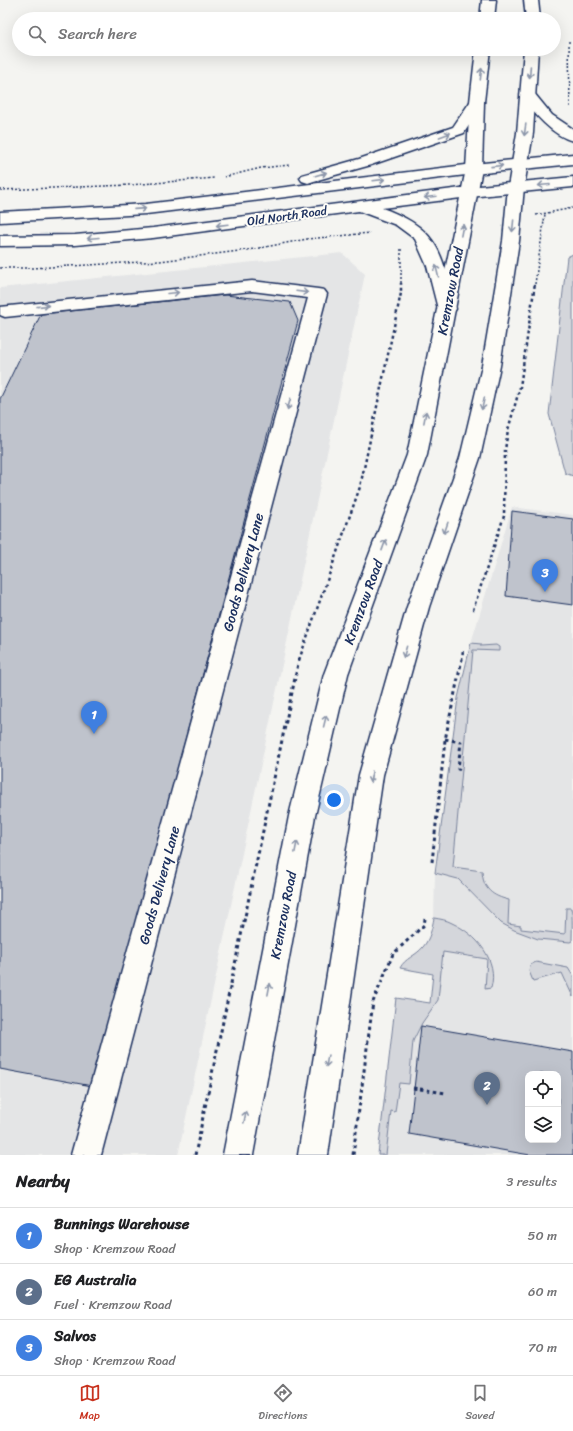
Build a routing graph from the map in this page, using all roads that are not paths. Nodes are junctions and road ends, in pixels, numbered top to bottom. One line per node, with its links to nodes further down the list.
1 (489, 0): 3 (street)
2 (532, 0): 4 (street)
3 (488, 12)
4 (533, 12)
5 (482, 56): 8 (street, Kremzow Road, one-way to 5)
6 (532, 56): 7 (street, one-way to 7)
7 (529, 96): 9 (street); 11 (street, one-way to 11)
8 (477, 102): 12 (street, Kremzow Road); 16 (street, one-way to 8)
9 (573, 136)
10 (573, 159): 11 (street, Old North Road)
11 (520, 164): 12 (street, Old North Road, one-way to 11); 14 (street)
12 (474, 169): 15 (street, Kremzow Road); 16 (street, Old North Road, one-way to 12)
13 (573, 182): 14 (street, Old North Road, one-way to 14)
14 (516, 188): 15 (street, Old North Road); 24 (street, one-way to 24)
15 (469, 192): 17 (street, Old North Road, one-way to 17); 20 (street, Kremzow Road, one-way to 15)
16 (243, 197): 18 (street, Old North Road, one-way to 16)
17 (358, 206): 19 (street, Old North Road, one-way to 19); 20 (street, one-way to 17)
18 (0, 217)
19 (0, 241)
20 (447, 309): 23 (street, Kremzow Road, one-way to 20)
21 (2, 314): 22 (street, Goods Delivery Lane, one-way to 22)
22 (86, 1155)
23 (238, 1155)
24 (313, 1155)

